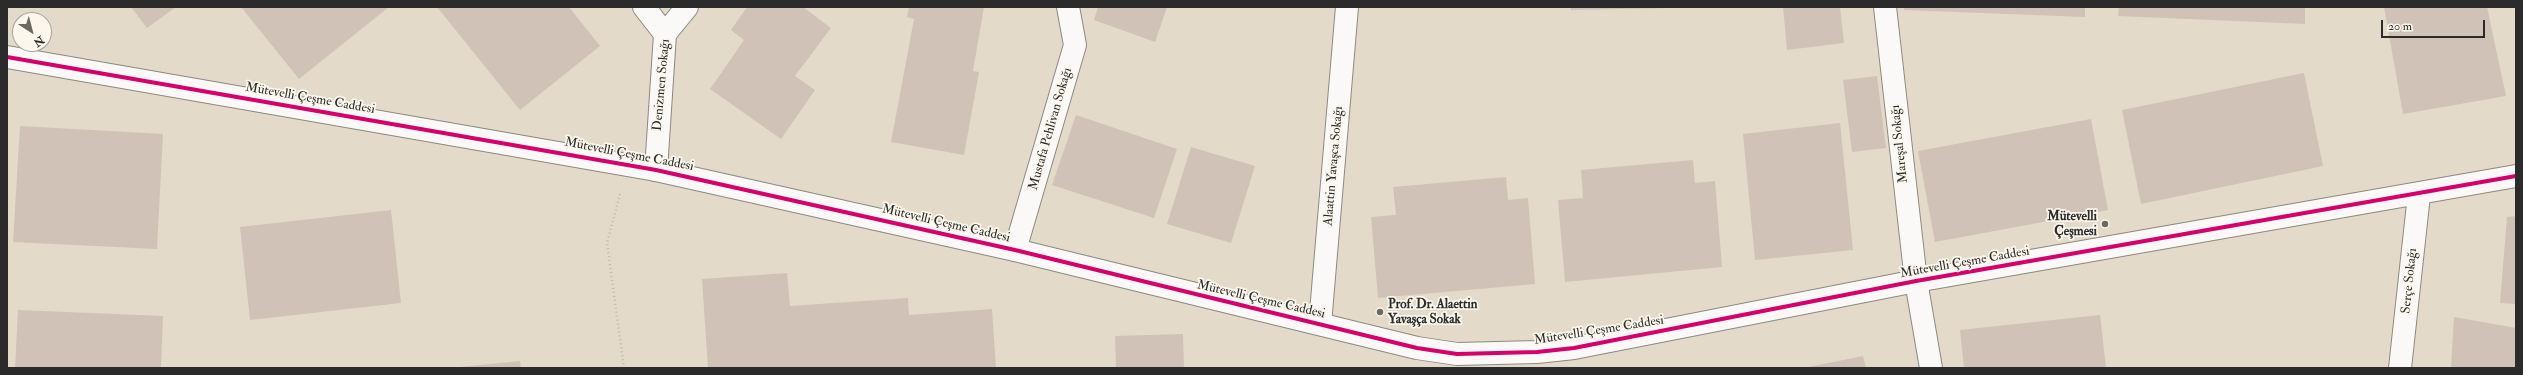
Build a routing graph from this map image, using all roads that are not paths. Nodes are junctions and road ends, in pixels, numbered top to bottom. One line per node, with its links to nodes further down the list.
1 (644, 7): 6 (street)
2 (687, 7): 6 (street, Denizmen Sokağı)
3 (1068, 7): 11 (street, Mustafa Pehlivan Sokağı)
4 (1347, 7): 13 (street, Alaattin Yavaşca Sokağı)
5 (1885, 7): 12 (street, Mareşal Sokağı)
6 (665, 34): 8 (street, Denizmen Sokağı)
7 (7, 57): 8 (street, Mütevelli Çeşme Caddesi)
8 (656, 170): 11 (street, Mütevelli Çeşme Caddesi)
9 (2516, 176): 10 (street, Mütevelli Çeşme Caddesi)
10 (2419, 195): 12 (street, Mütevelli Çeşme Caddesi); 15 (street, Serçe Sokağı)
11 (1015, 250): 13 (street, Mütevelli Çeşme Caddesi)
12 (1916, 282): 13 (street, Mütevelli Çeşme Caddesi); 14 (street, Mareşal Sokağı)
13 (1320, 324)
14 (1931, 368)
15 (2400, 368)

